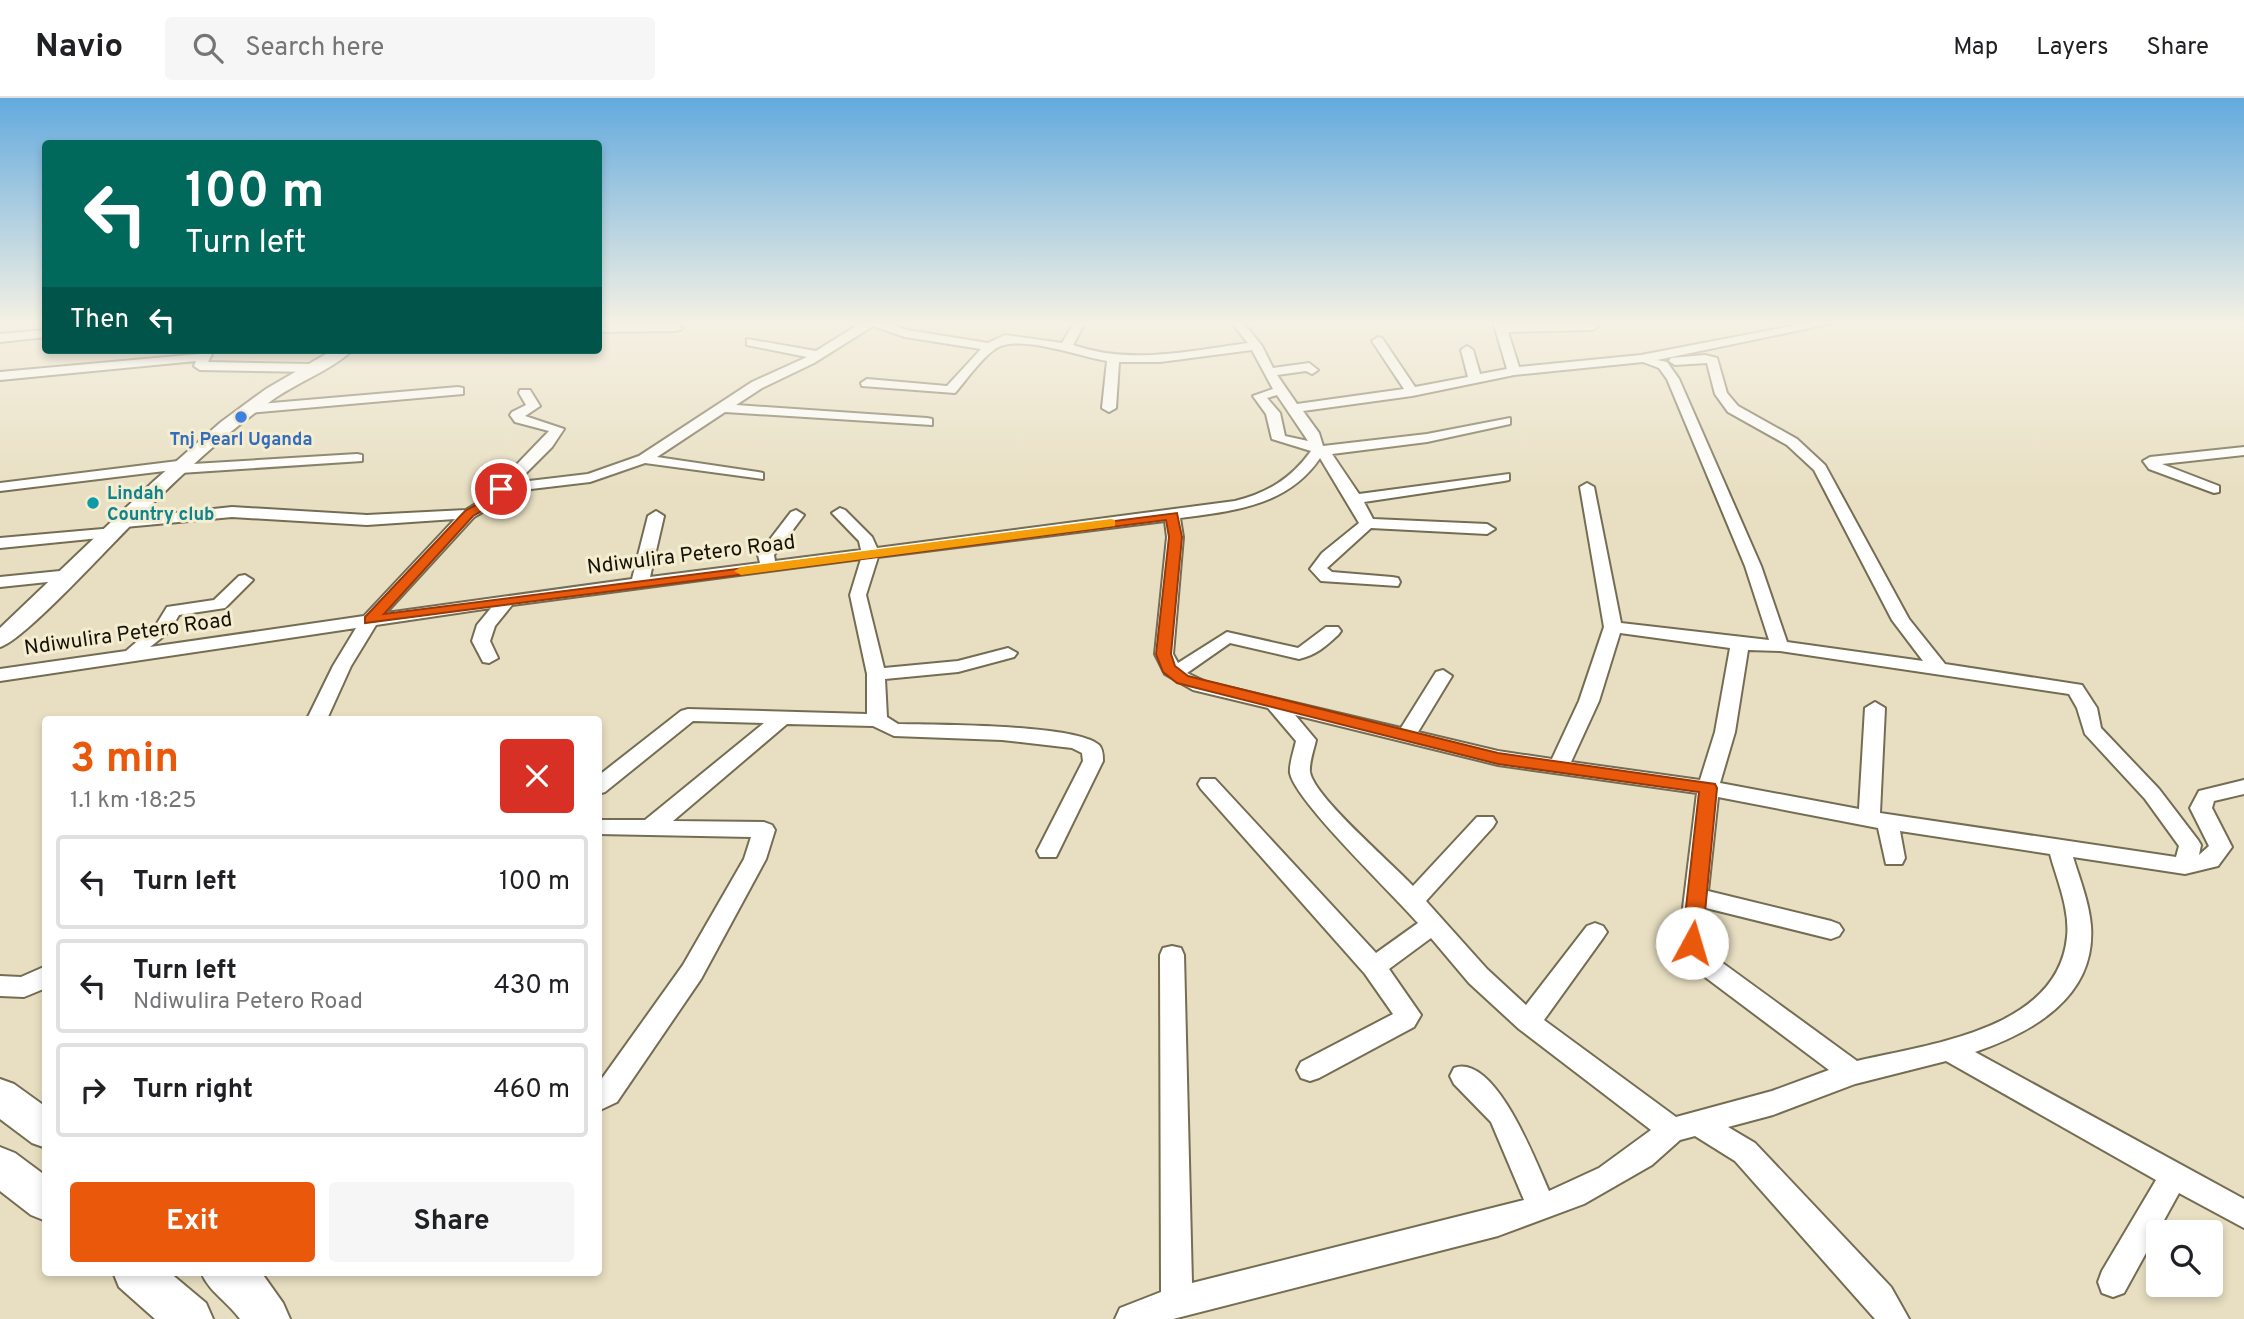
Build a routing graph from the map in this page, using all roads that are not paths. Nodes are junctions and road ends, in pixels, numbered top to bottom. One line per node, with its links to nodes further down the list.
1 (29, 378): 13 (street)
2 (297, 378): 20 (main road)
3 (771, 378): 18 (street)
4 (961, 378): 12 (street)
5 (1111, 378): 19 (street)
6 (1272, 378): 15 (street)
7 (1403, 378): 16 (street)
8 (1480, 378): 11 (street)
9 (1672, 378): 58 (street)
10 (1717, 378): 62 (street)
11 (1475, 379): 16 (street)
12 (867, 383)
13 (0, 388)
14 (458, 391): 20 (street)
15 (1280, 391): 21 (street); 24 (street)
16 (1412, 392): 21 (street)
17 (525, 393): 34 (street)
18 (727, 408): 23 (street); 27 (street)
19 (1109, 408)
20 (249, 409): 28 (main road)
21 (1292, 409): 24 (street)
22 (1505, 421): 24 (street)
23 (927, 422)
24 (1319, 450): 35 (street); 39 (street, Ndiwulira Petero Road)
25 (2244, 451): 33 (street)
26 (357, 458): 28 (street)
27 (643, 459): 29 (street); 34 (street)
28 (183, 467): 31 (street); 42 (main road)
29 (758, 475)
30 (1504, 477): 35 (street)
31 (0, 487)
32 (1587, 487): 54 (street)
33 (2214, 488)
34 (503, 494): 37 (street)
35 (1355, 499): 41 (street)
36 (840, 513): 45 (street)
37 (469, 514): 42 (street); 53 (street)
38 (796, 515): 46 (street)
39 (1172, 515): 45 (street, Ndiwulira Petero Road); 64 (street)
40 (656, 516): 51 (street)
41 (1367, 523): 43 (street); 50 (street)
42 (120, 527): 44 (street); 47 (main road)
43 (1487, 528)
44 (0, 543)
45 (872, 554): 46 (street, Ndiwulira Petero Road); 63 (street)
46 (769, 568): 51 (street, Ndiwulira Petero Road)
47 (70, 575): 49 (street); 56 (main road)
48 (244, 580): 60 (street)
49 (0, 582)
50 (1392, 582)
51 (640, 583): 52 (street, Ndiwulira Petero Road)
52 (506, 601): 53 (street, Ndiwulira Petero Road); 61 (street)
53 (370, 620): 60 (street, Ndiwulira Petero Road); 69 (street)
54 (1613, 627): 57 (street); 73 (street)
55 (1332, 631): 64 (street)
56 (0, 640)
57 (1740, 644): 58 (street); 77 (street)
58 (1780, 646): 62 (street)
59 (1008, 653): 63 (street)
60 (131, 655): 65 (street, Ndiwulira Petero Road)
61 (489, 658)
62 (1938, 668): 85 (street)
63 (876, 674): 71 (street)
64 (1174, 674): 67 (street)
65 (0, 675)
66 (1443, 676): 72 (street)
67 (1274, 703): 72 (street); 87 (street)
68 (1875, 708): 78 (street)
69 (318, 716)
70 (783, 716): 71 (street); 74 (street); 81 (street)
71 (877, 720): 83 (street)
72 (1407, 734): 73 (street)
73 (1559, 766): 77 (street)
74 (602, 784)
75 (1208, 784): 92 (street)
76 (2244, 787): 85 (street)
77 (1709, 788): 78 (street); 86 (street)
78 (1878, 820): 82 (street); 84 (street)
79 (1485, 822): 87 (street)
80 (602, 827): 81 (street)
81 (649, 829): 101 (street)
82 (2059, 848): 85 (street); 96 (street)
83 (1048, 850)
84 (1894, 858)
85 (2185, 866)
86 (1697, 897): 89 (street); 98 (street)
87 (1412, 902): 88 (street)
88 (1432, 925): 92 (street); 95 (street)
89 (1831, 930)
90 (1595, 932): 95 (street)
91 (1172, 955): 112 (street)
92 (1374, 967): 97 (street)
93 (42, 978): 94 (street)
94 (0, 986)
95 (1528, 1022): 102 (street)
96 (1948, 1050): 98 (street); 105 (street)
97 (1310, 1070)
98 (1853, 1073): 102 (street)
99 (1463, 1076): 107 (street)
100 (0, 1096): 103 (highway)
101 (602, 1097)
102 (1685, 1126): 107 (street); 116 (street)
103 (42, 1127)
104 (0, 1166): 106 (highway)
105 (2174, 1175): 108 (street); 111 (street)
106 (42, 1198)
107 (1542, 1207): 112 (street)
108 (2244, 1214)
109 (140, 1276): 113 (highway)
110 (229, 1276): 114 (highway)
111 (2113, 1282)
112 (1177, 1302): 115 (street)
113 (190, 1319)
114 (267, 1319)
115 (1131, 1319)
116 (1893, 1319)

